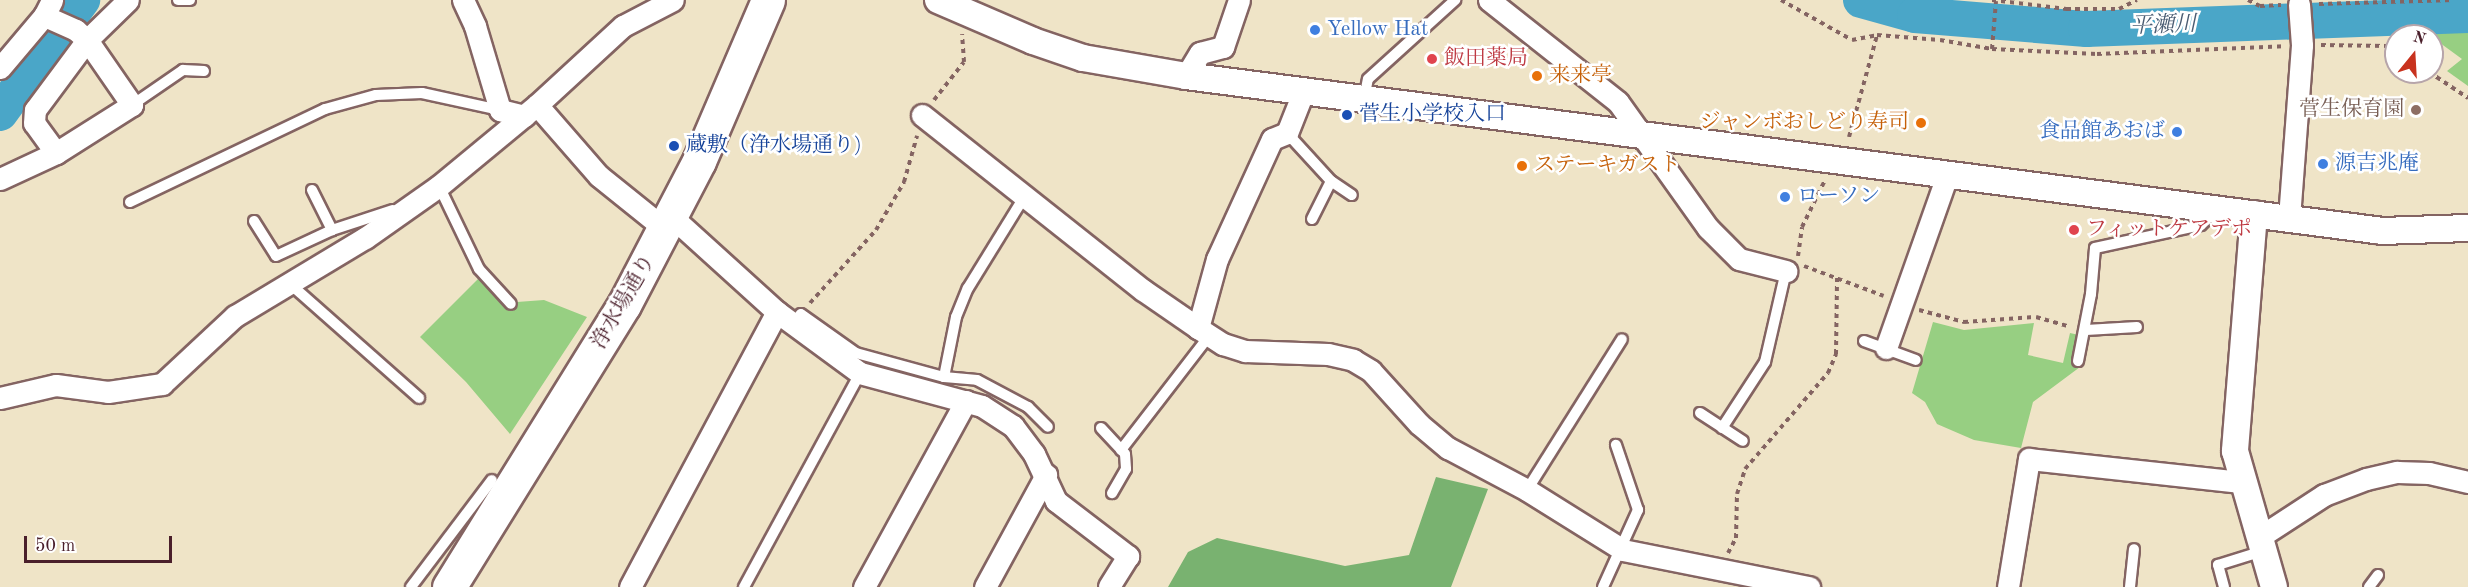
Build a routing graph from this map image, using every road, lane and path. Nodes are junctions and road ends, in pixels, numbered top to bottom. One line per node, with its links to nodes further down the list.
1 (128, 0): 19 (street)
2 (178, 0): 3 (lane)
3 (190, 0)
4 (463, 0): 32 (street)
5 (674, 0): 33 (street)
6 (768, 0): 53 (main road, 浄水場通り)
7 (938, 0): 26 (street)
8 (1239, 0): 26 (street)
9 (1455, 0): 30 (lane)
10 (1489, 0): 35 (street)
11 (1781, 0): 20 (path)
12 (1994, 0): 13 (path); 23 (path)
13 (2137, 0)
14 (2248, 0): 16 (path)
15 (2454, 0): 16 (path)
16 (2299, 8): 21 (street)
17 (49, 11): 19 (street); 24 (street)
18 (964, 31): 34 (path)
19 (82, 35): 31 (street); 38 (street)
20 (1877, 35): 23 (path); 37 (path)
21 (2302, 41): 22 (path); 23 (path); 50 (street)
22 (2384, 46)
23 (1992, 49)
24 (0, 68)
25 (204, 71): 31 (lane)
26 (1186, 76): 28 (street)
27 (2444, 82): 29 (path)
28 (1304, 90): 30 (street); 36 (street)
29 (2468, 98)
30 (1364, 99): 35 (street)
31 (132, 105): 38 (street)
32 (500, 110): 33 (street); 46 (lane)
33 (530, 110): 42 (street); 53 (street)
34 (922, 115): 44 (street); 61 (path)
35 (1640, 132): 37 (street); 56 (street)
36 (1287, 133): 41 (lane); 64 (street)
37 (1844, 147): 39 (street); 57 (path)
38 (56, 153): 40 (street)
39 (1948, 173): 48 (street); 59 (street)
40 (0, 178)
41 (1331, 181): 45 (lane); 51 (lane)
42 (439, 186): 47 (street); 60 (lane)
43 (312, 190): 55 (lane)
44 (1026, 195): 64 (street); 71 (lane)
45 (1353, 195)
46 (130, 202)
47 (412, 205): 55 (lane); 58 (street)
48 (2217, 209): 49 (street); 63 (lane)
49 (2254, 214): 50 (street); 84 (street)
50 (2289, 218): 54 (street)
51 (1312, 219)
52 (254, 221): 55 (lane)
53 (668, 223): 61 (street); 85 (main road, 浄水場通り)
54 (2468, 228)
55 (332, 230)
56 (1786, 272): 78 (lane)
57 (1837, 278): 59 (path); 91 (path)
58 (288, 282): 72 (street); 73 (lane)
59 (1901, 303): 63 (path); 67 (street)
60 (511, 304)
61 (790, 317): 70 (street); 71 (lane); 95 (street)
62 (2137, 327): 63 (lane)
63 (2086, 330): 69 (lane)
64 (1204, 332): 81 (lane); 86 (street)
65 (1622, 339): 86 (lane)
66 (1864, 341): 67 (lane)
67 (1886, 348): 68 (lane)
68 (1916, 360)
69 (2078, 361)
70 (860, 373): 74 (street); 96 (lane)
71 (944, 377): 76 (lane)
72 (0, 398)
73 (419, 398)
74 (966, 401): 82 (street); 97 (street)
75 (1700, 413): 78 (lane)
76 (1048, 427)
77 (1101, 428): 81 (lane)
78 (1722, 428): 79 (lane)
79 (1743, 441)
80 (1616, 445): 90 (lane)
81 (1121, 450): 87 (lane)
82 (1046, 476): 98 (street); 99 (street)
83 (2468, 482): 88 (street)
84 (2242, 483): 88 (street); 102 (street)
85 (501, 484): 93 (main road, 浄水場通り); 94 (lane)
86 (1527, 490): 90 (street)
87 (1112, 493)
88 (2260, 544): 104 (lane); 105 (street)
89 (2134, 549): 103 (lane)
90 (1623, 550): 91 (street); 100 (lane)
91 (1720, 568): 101 (street)
92 (2378, 575): 106 (lane)
93 (458, 584)
94 (411, 587)
95 (630, 587)
96 (744, 587)
97 (864, 587)
98 (985, 587)
99 (1109, 587)
100 (1603, 587)
101 (1809, 587)
102 (2008, 587)
103 (2130, 587)
104 (2224, 587)
105 (2274, 587)
106 (2369, 587)

